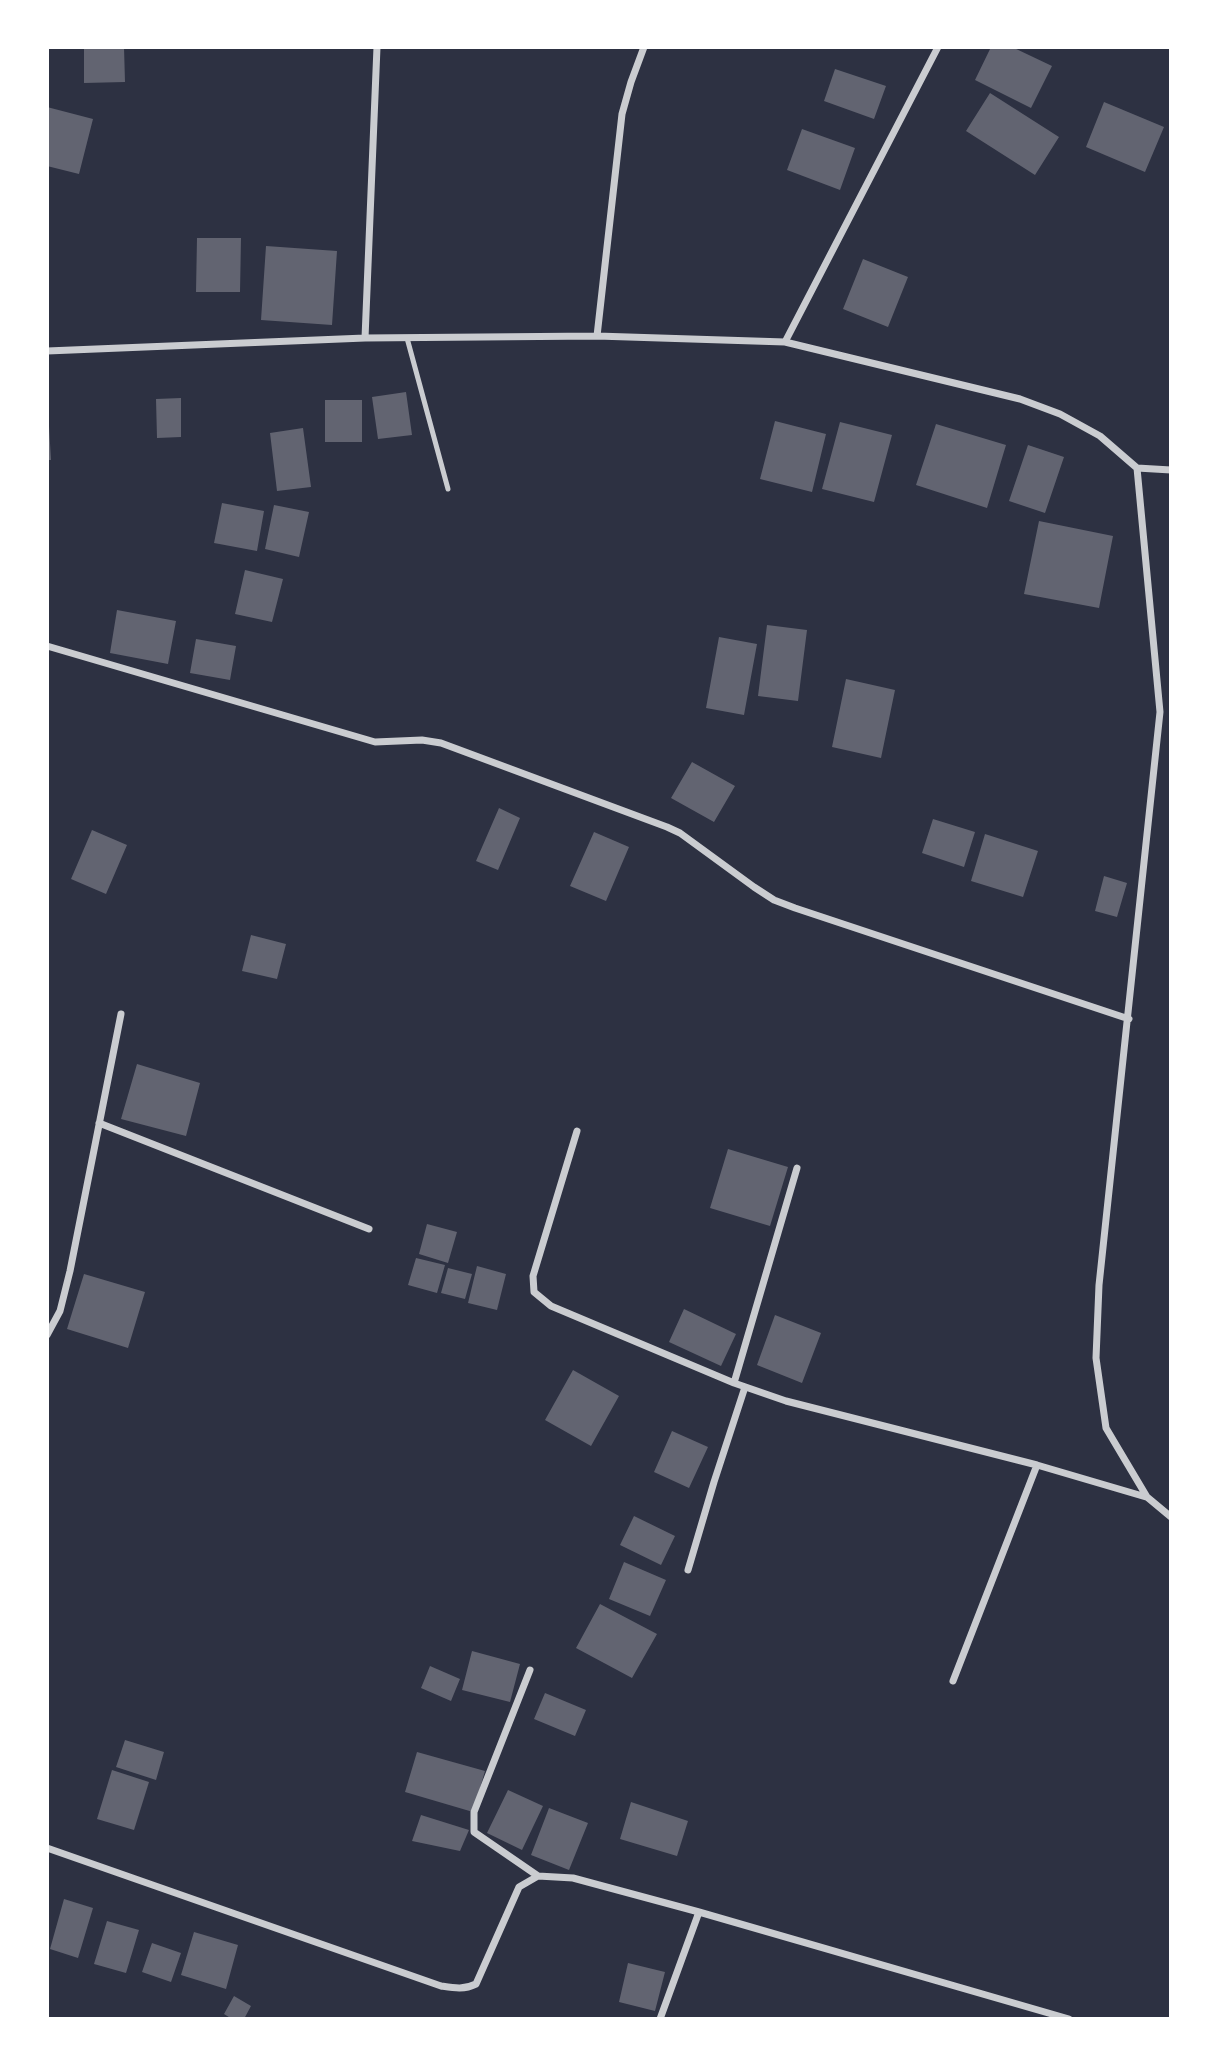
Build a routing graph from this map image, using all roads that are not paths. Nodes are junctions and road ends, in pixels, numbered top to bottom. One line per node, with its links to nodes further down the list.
1 (377, 47): 5 (street)
2 (644, 47): 4 (street)
3 (938, 47): 7 (street)
4 (597, 336): 6 (street); 7 (street)
5 (365, 338): 6 (street); 8 (street)
6 (407, 338): 11 (lane)
7 (785, 342): 9 (street)
8 (47, 351)
9 (1137, 468): 10 (street); 14 (street)
10 (1171, 470)
11 (448, 489)
12 (47, 646): 14 (street)
13 (121, 1014): 15 (street)
14 (1129, 1019): 23 (street)
15 (99, 1124): 18 (street); 19 (street)
16 (577, 1131): 20 (street)
17 (797, 1168): 20 (street)
18 (369, 1229)
19 (47, 1335)
20 (734, 1383): 21 (street)
21 (744, 1387): 22 (street); 25 (street)
22 (1037, 1465): 23 (street); 27 (street)
23 (1147, 1497): 24 (street)
24 (1171, 1517)
25 (688, 1570)
26 (530, 1670): 29 (street)
27 (953, 1681)
28 (47, 1848): 29 (street)
29 (538, 1876): 30 (street)
30 (699, 1912): 31 (street); 32 (street)
31 (660, 2019)
32 (1069, 2019)

